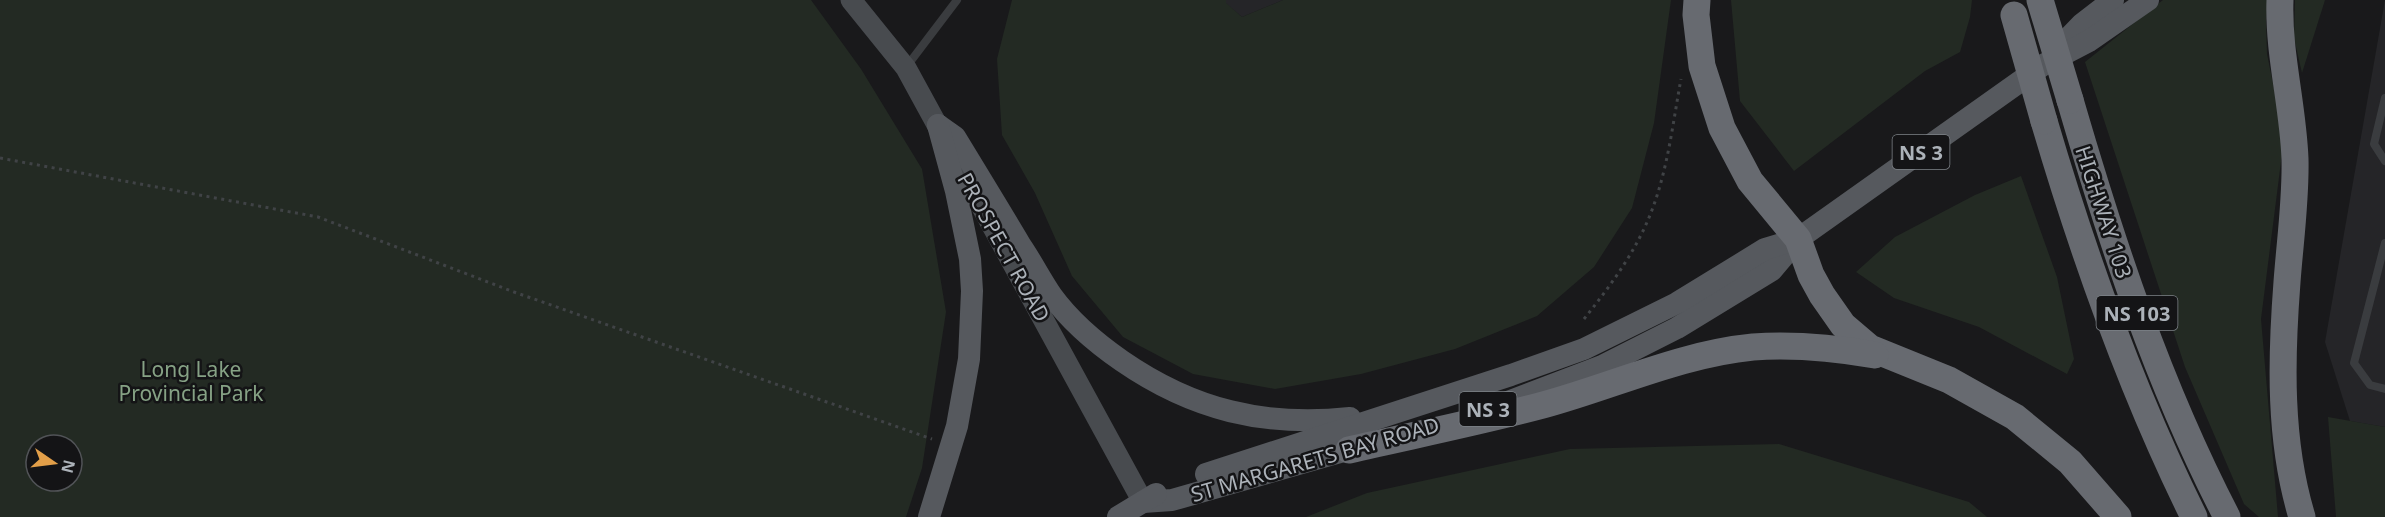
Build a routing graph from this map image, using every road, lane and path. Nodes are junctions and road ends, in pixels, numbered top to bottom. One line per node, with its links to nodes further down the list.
1 (851, 0): 10 (main road, PROSPECT ROAD)
2 (957, 0): 10 (lane)
3 (1697, 0): 16 (highway)
4 (2040, 0): 29 (highway, HIGHWAY 103 / NS 103, bridge)
5 (2113, 0): 9 (main road, ST MARGARETS BAY ROAD / NS 3)
6 (2148, 0): 9 (main road, ST MARGARETS BAY ROAD / NS 3)
7 (2280, 0): 30 (highway)
8 (2011, 8): 28 (highway, HIGHWAY 103 / NS 103, bridge)
9 (2043, 65): 16 (main road, ST MARGARETS BAY ROAD / NS 3)
10 (906, 68): 13 (main road, PROSPECT ROAD)
11 (1681, 79): 18 (path)
12 (2385, 99): 15 (lane)
13 (938, 125): 21 (main road); 22 (main road); 24 (main road, PROSPECT ROAD)
14 (0, 158): 22 (path)
15 (2385, 161)
16 (1798, 239): 19 (highway); 21 (main road, ST MARGARETS BAY ROAD / NS 3); 23 (main road, ST MARGARETS BAY ROAD / NS 3)
17 (2385, 243): 20 (lane)
18 (1584, 319)
19 (1903, 361): 23 (highway); 27 (highway)
20 (2385, 389)
21 (1410, 407): 24 (main road, ST MARGARETS BAY ROAD / NS 3)
22 (951, 446): 25 (main road)
23 (1349, 450): 24 (main road, ST MARGARETS BAY ROAD / NS 3)
24 (1143, 502): 26 (main road, ST MARGARETS BAY ROAD / NS 3)
25 (929, 517)
26 (1118, 517)
27 (2118, 517)
28 (2194, 517)
29 (2227, 517)
30 (2302, 517)

